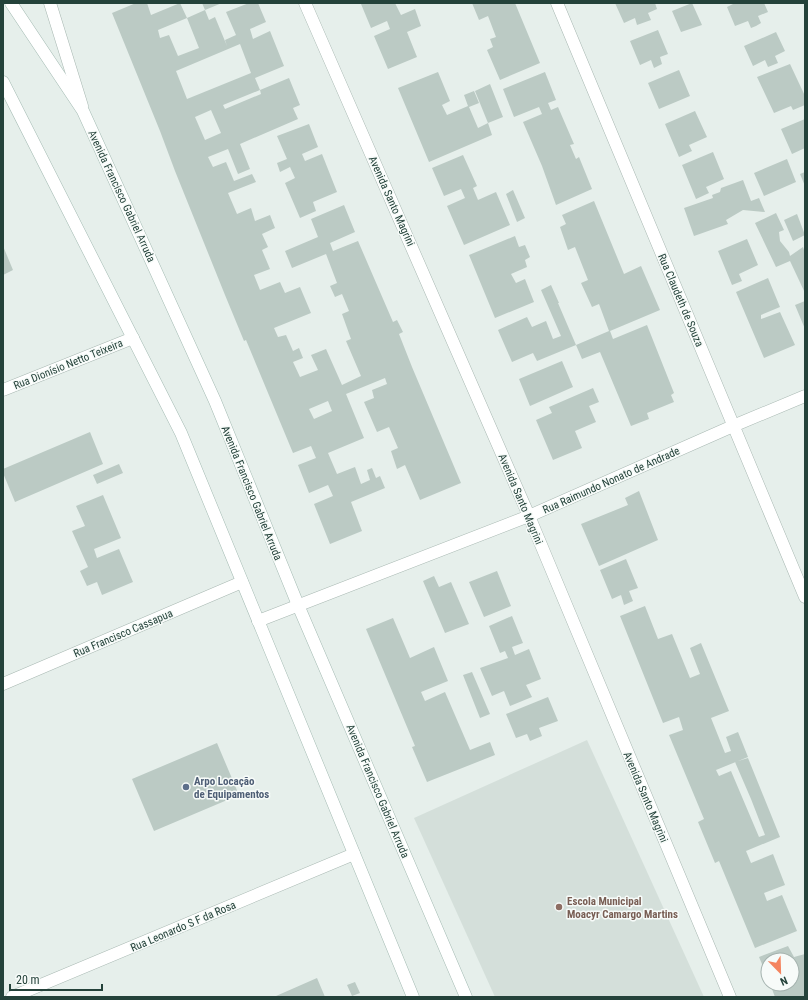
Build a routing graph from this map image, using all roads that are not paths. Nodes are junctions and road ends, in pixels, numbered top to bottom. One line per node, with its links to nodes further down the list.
1 (11, 3): 6 (street, Avenida Francisco Gabriel Arruda)
2 (50, 3): 6 (street)
3 (305, 3): 11 (street, Avenida Santo Magrini)
4 (557, 3): 10 (street, Rua Claudeth de Souza)
5 (3, 82): 7 (street)
6 (83, 111): 14 (street, Avenida Francisco Gabriel Arruda)
7 (133, 338): 8 (street, Rua Dionísio Netto Teixeira); 12 (street)
8 (3, 390)
9 (805, 396): 10 (street, Rua Raimundo Nonato de Andrade)
10 (733, 426): 11 (street, Rua Raimundo Nonato de Andrade); 13 (street, Rua Claudeth de Souza)
11 (529, 516): 14 (street, Rua Raimundo Nonato de Andrade); 21 (street, Avenida Santo Magrini)
12 (242, 582): 15 (street); 16 (street, Rua Francisco Cassapua)
13 (805, 597)
14 (298, 605): 15 (street, Rua Raimundo Nonato de Andrade); 20 (street, Avenida Francisco Gabriel Arruda)
15 (258, 621): 17 (street)
16 (3, 684)
17 (354, 854): 18 (street, Rua Leonardo S F da Rosa); 19 (street)
18 (12, 997)
19 (413, 997)
20 (466, 997)
21 (730, 997)

